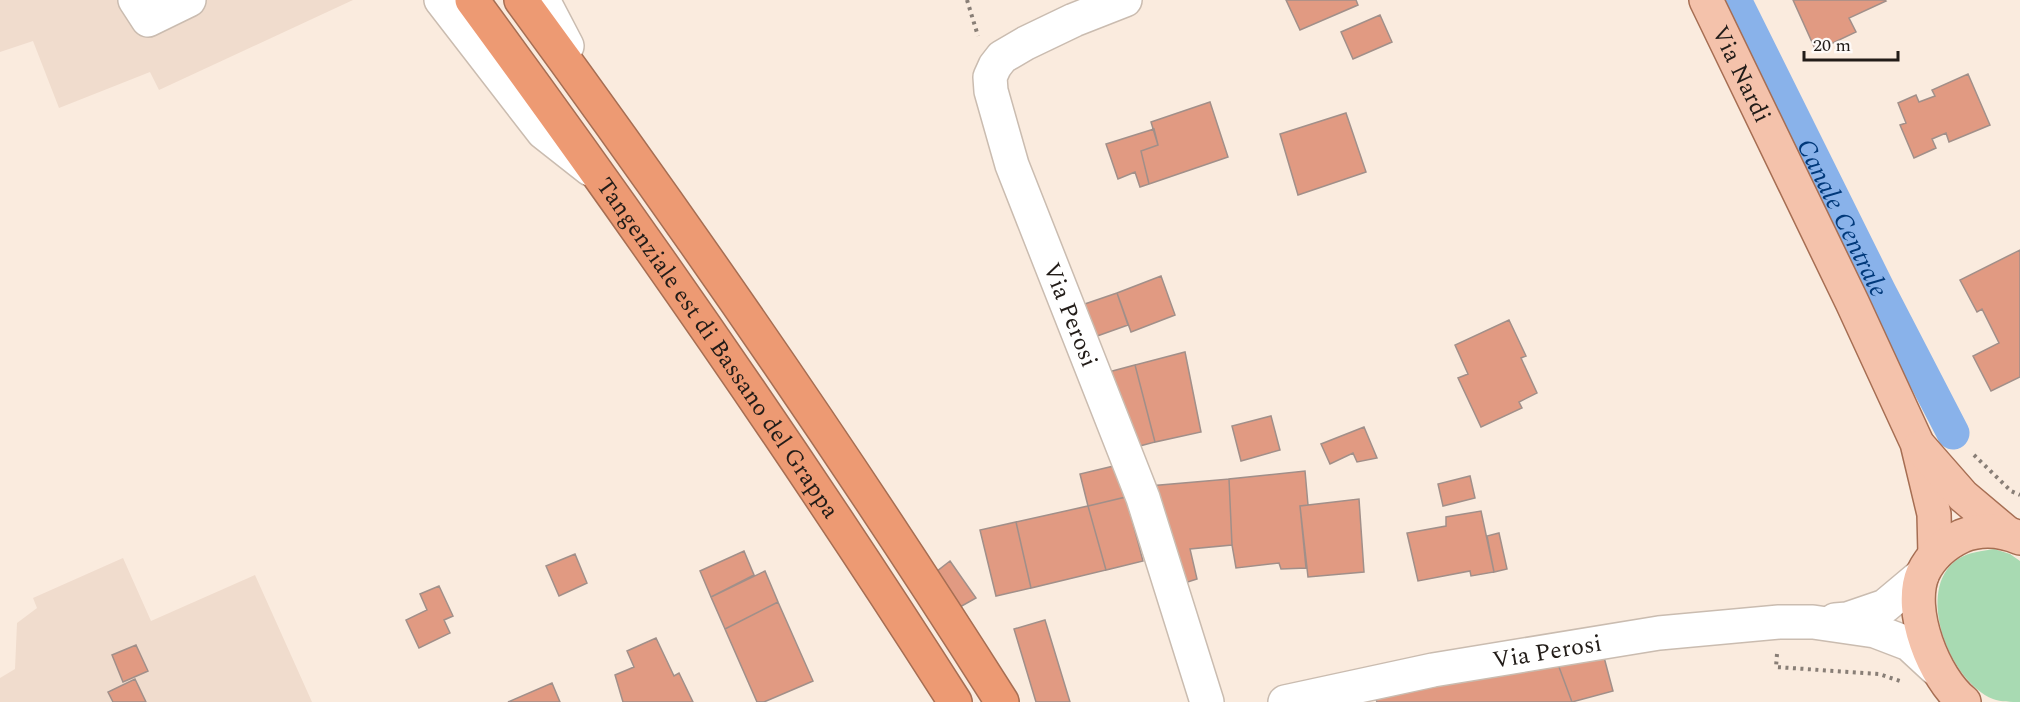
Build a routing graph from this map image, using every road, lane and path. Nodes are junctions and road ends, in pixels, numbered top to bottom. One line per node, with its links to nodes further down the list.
1 (135, 0): 2 (street)
2 (189, 0)
3 (441, 0): 10 (street)
4 (472, 0): 10 (highway, Tangenziale est di Bassano del Grappa)
5 (521, 0): 9 (highway, Tangenziale est di Bassano del Grappa)
6 (543, 0): 9 (street)
7 (1125, 0): 20 (street, Via Perosi)
8 (1706, 0): 11 (main road, Via Nardi)
9 (595, 101): 19 (highway, Tangenziale est di Bassano del Grappa)
10 (604, 180): 18 (highway, Tangenziale est di Bassano del Grappa)
11 (1917, 443): 12 (main road, Via Nardi); 13 (main road, Via Nardi)
12 (2014, 535): 13 (main road, Via Nardi)
13 (1929, 565): 15 (street); 16 (main road, Via Nardi)
14 (1779, 622): 15 (street, Via Perosi); 17 (path); 21 (street, Via Perosi)
15 (1813, 622): 16 (street)
16 (1936, 669): 22 (main road, Via Nardi)
17 (1905, 683)
18 (955, 702)
19 (1002, 702)
20 (1207, 702)
21 (1284, 702)
22 (1964, 702)

